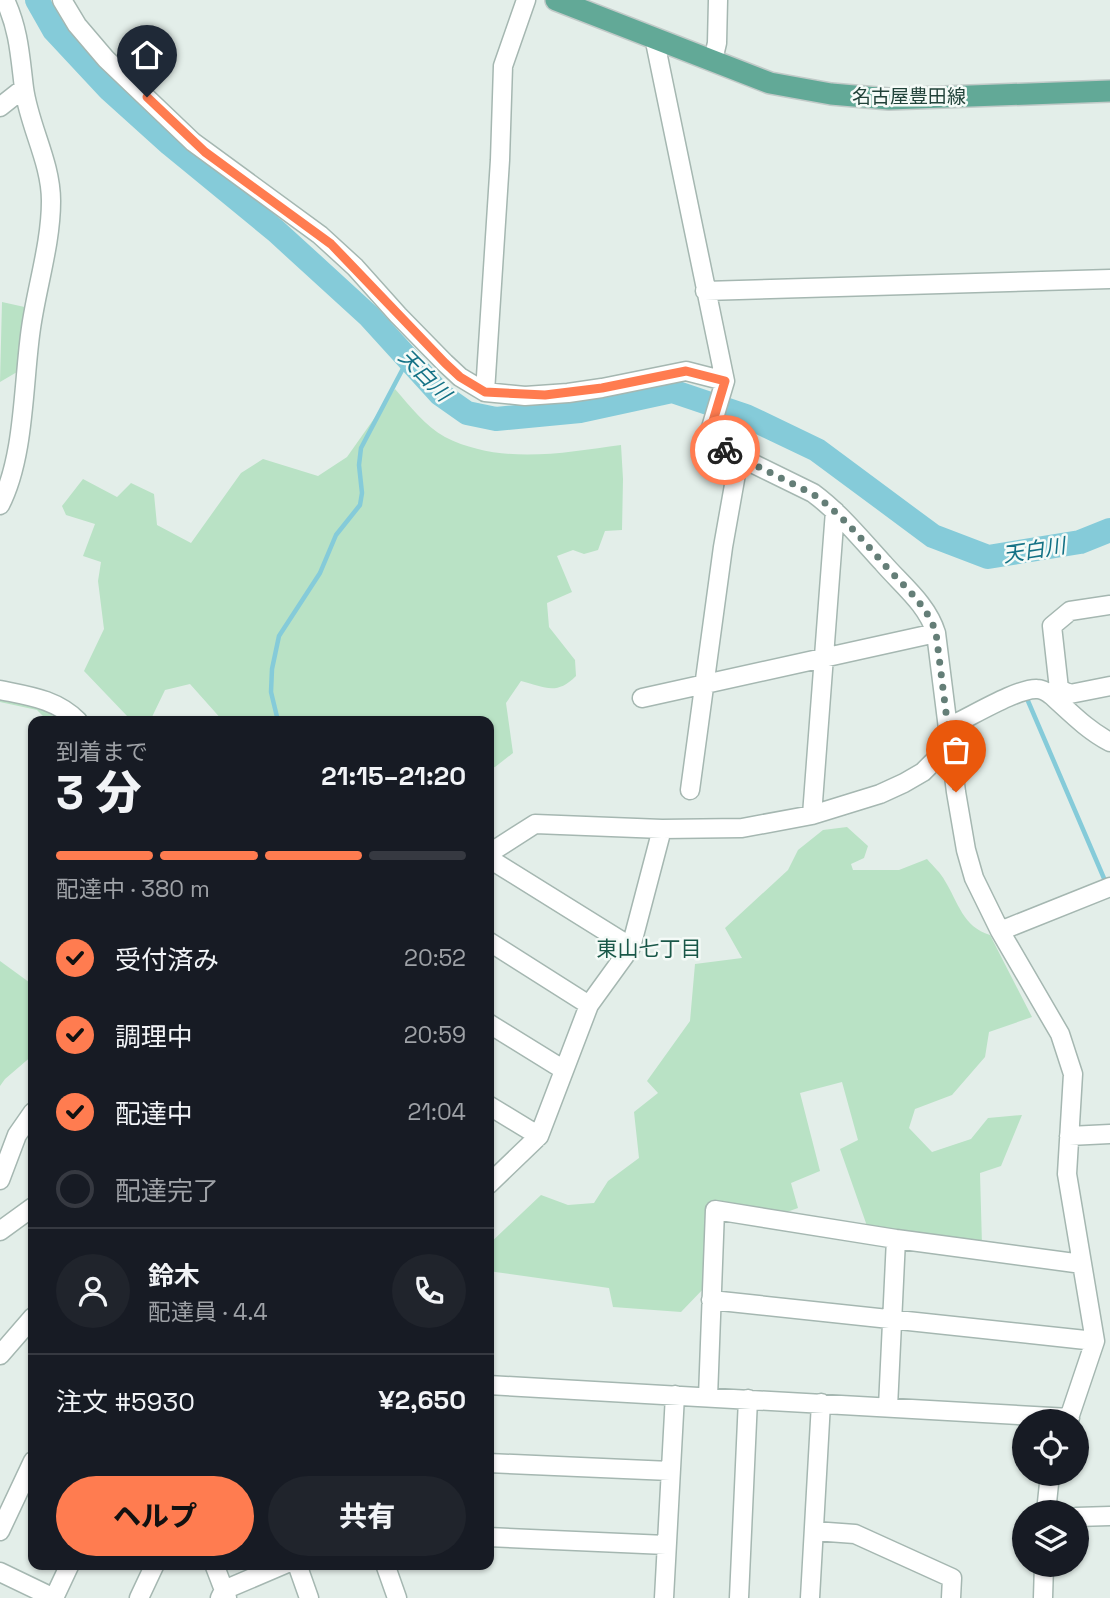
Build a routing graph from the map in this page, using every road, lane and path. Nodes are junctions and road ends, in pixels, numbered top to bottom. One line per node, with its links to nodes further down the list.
1 (5, 0): 8 (street)
2 (62, 0): 14 (street)
3 (526, 0): 14 (street)
4 (556, 0): 6 (main road, 名古屋豊田線)
5 (718, 0): 7 (street)
6 (654, 37): 7 (main road, 名古屋豊田線); 12 (street)
7 (713, 60): 9 (main road, 名古屋豊田線)
8 (24, 88): 10 (street); 16 (street)
9 (1110, 91)
10 (0, 107)
11 (1110, 279): 12 (street)
12 (705, 291): 13 (street)
13 (725, 381): 14 (street); 15 (street)
14 (485, 392)
15 (739, 457): 17 (street); 21 (street)
16 (0, 505)
17 (835, 511): 19 (street); 20 (street)
18 (1110, 605): 24 (street)
19 (936, 633): 20 (street); 27 (street)
20 (823, 658): 21 (street); 30 (street)
21 (703, 685): 25 (street); 29 (street)
22 (1110, 686): 24 (street)
23 (0, 690): 26 (street)
24 (1054, 692): 27 (street); 28 (street)
25 (642, 698)
26 (73, 716)
27 (949, 735): 30 (street); 35 (street)
28 (1110, 742)
29 (690, 790)
30 (813, 815): 31 (street)
31 (662, 830): 32 (street); 37 (street)
32 (494, 852)
33 (494, 860): 37 (street)
34 (1110, 887): 35 (street)
35 (1000, 931): 45 (street)
36 (494, 945): 38 (street)
37 (631, 947): 38 (street)
38 (589, 1005): 40 (street)
39 (494, 1027): 40 (street)
40 (564, 1070): 44 (street)
41 (494, 1109): 44 (street)
42 (28, 1119): 47 (street)
43 (1110, 1134): 45 (street)
44 (539, 1136): 46 (street)
45 (1069, 1136): 51 (street)
46 (494, 1179)
47 (0, 1180)
48 (28, 1211): 49 (street)
49 (0, 1231)
50 (896, 1239): 51 (street); 52 (street); 53 (street)
51 (1082, 1264): 55 (street)
52 (711, 1300): 53 (street); 59 (street)
53 (893, 1320): 55 (street); 62 (street)
54 (28, 1323): 56 (street)
55 (1094, 1341): 63 (street)
56 (0, 1355)
57 (494, 1385): 58 (street)
58 (675, 1395): 59 (street); 67 (street)
59 (708, 1397): 60 (street)
60 (748, 1399): 61 (street); 89 (street)
61 (821, 1403): 62 (street); 72 (street)
62 (888, 1407): 64 (street)
63 (1072, 1409)
64 (1012, 1415)
65 (494, 1463): 67 (street)
66 (28, 1468): 68 (street)
67 (670, 1471): 74 (street)
68 (8, 1494): 71 (street)
69 (1110, 1516): 70 (street)
70 (1089, 1517)
71 (0, 1531)
72 (814, 1531): 90 (street); 91 (street)
73 (494, 1537): 74 (street)
74 (667, 1545): 88 (street)
75 (66, 1570): 84 (street)
76 (152, 1570): 85 (street)
77 (216, 1570): 83 (street)
78 (273, 1570): 83 (street)
79 (299, 1570): 86 (street)
80 (386, 1570): 87 (street)
81 (0, 1572): 84 (street)
82 (1044, 1577): 92 (street)
83 (224, 1595)
84 (54, 1598)
85 (139, 1598)
86 (309, 1598)
87 (397, 1598)
88 (664, 1598)
89 (738, 1598)
90 (810, 1598)
91 (951, 1598)
92 (1043, 1598)

